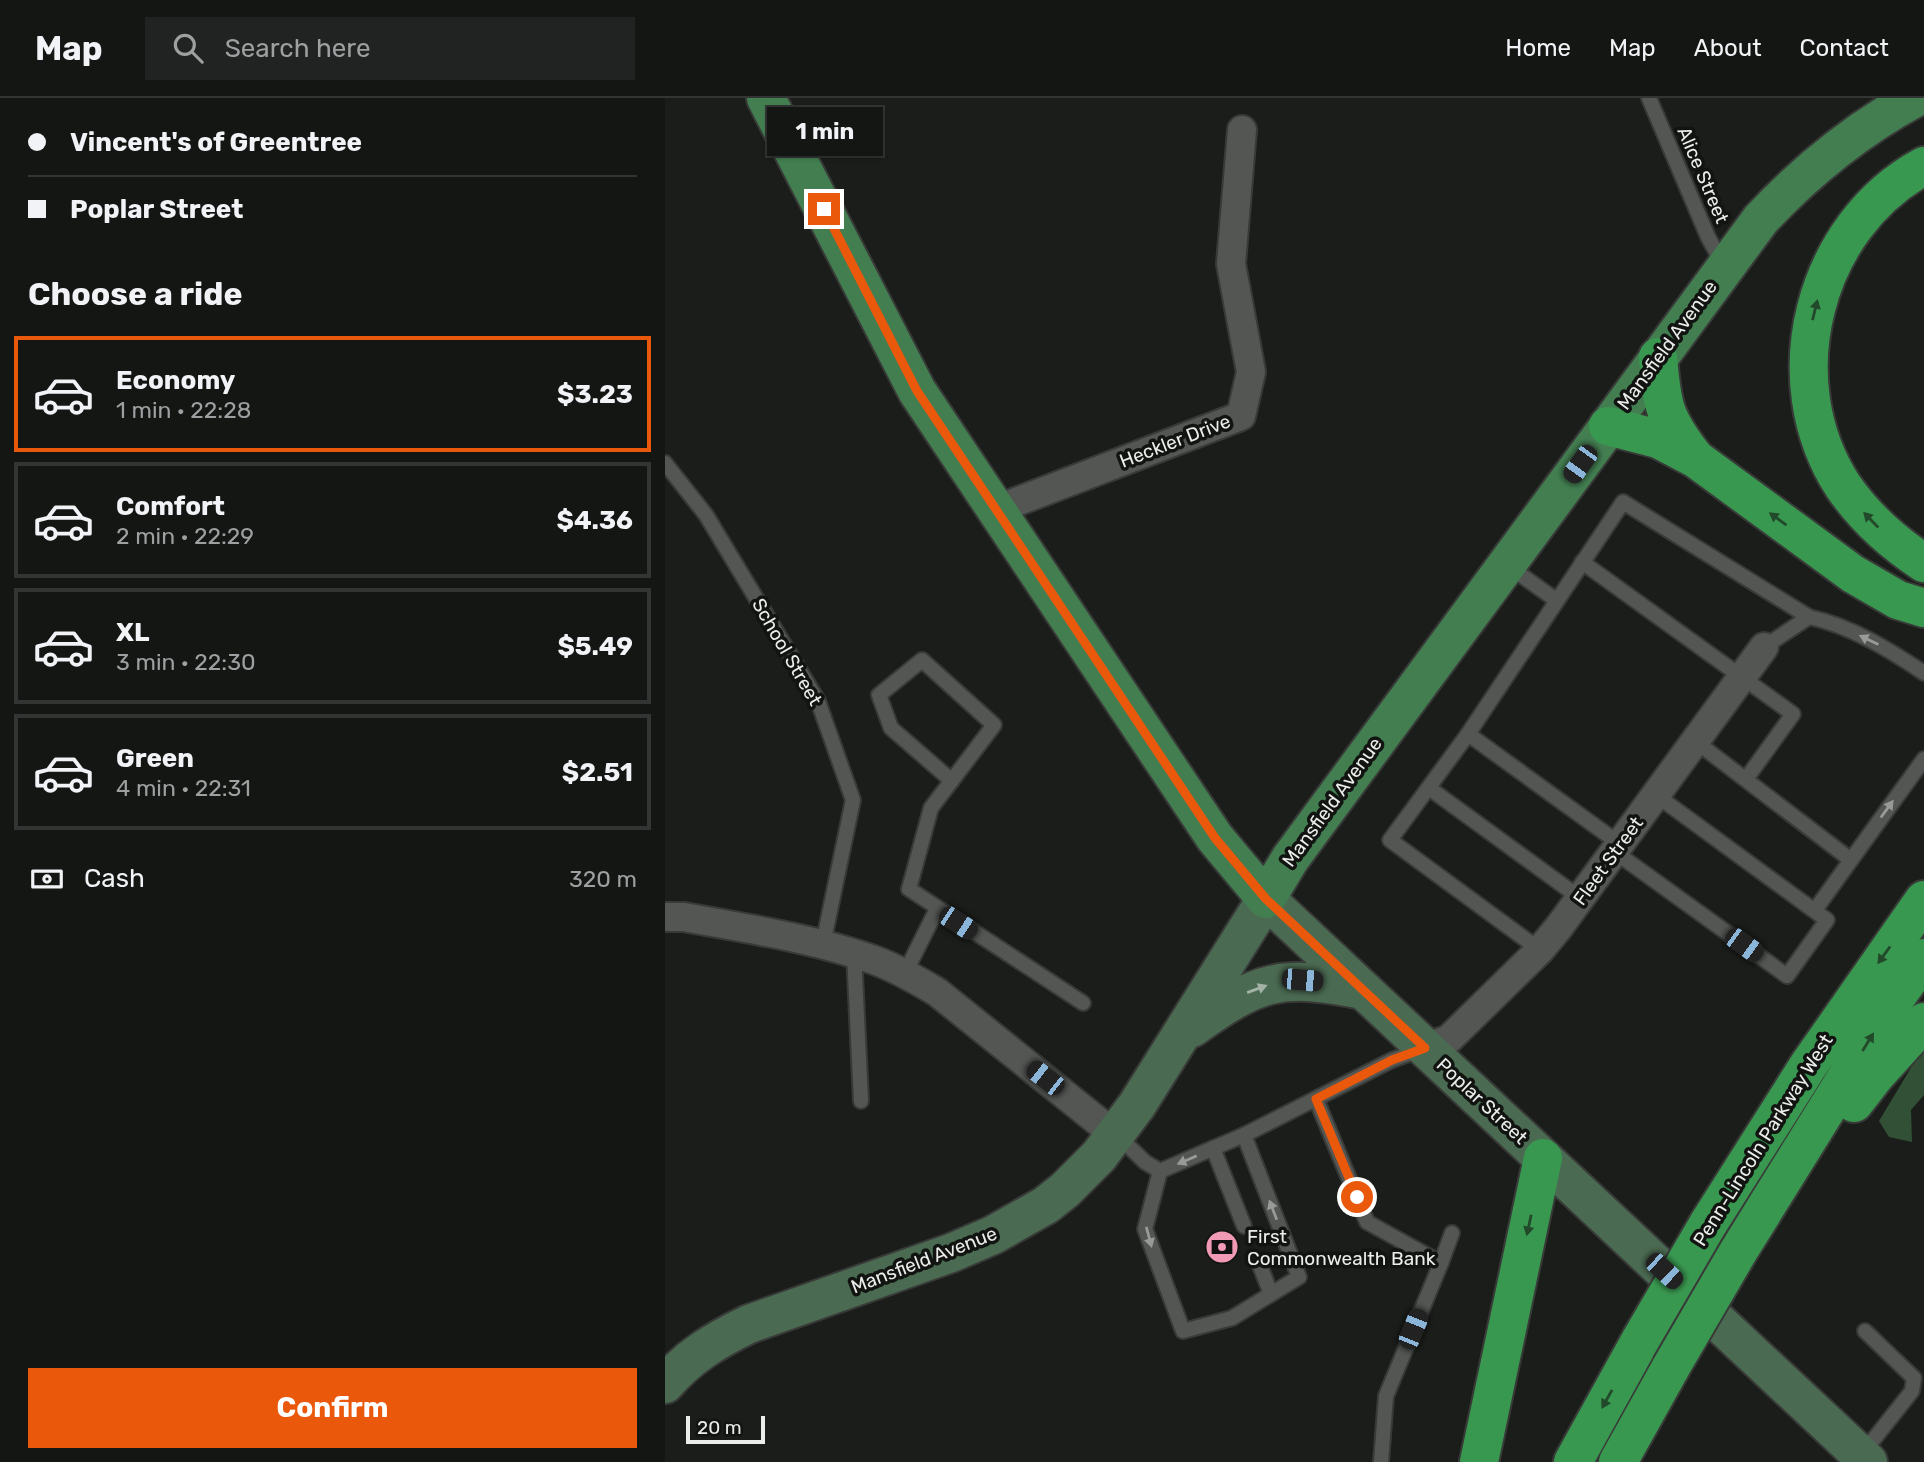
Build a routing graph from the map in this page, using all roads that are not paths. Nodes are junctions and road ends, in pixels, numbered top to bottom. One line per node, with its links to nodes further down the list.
1 (766, 98): 11 (main road, Poplar Street)
2 (1649, 98): 6 (lane, Alice Street)
3 (1915, 98): 6 (main road, Mansfield Avenue)
4 (1242, 130): 11 (street, Heckler Drive)
5 (1924, 166): 13 (highway, one-way to 5)
6 (1725, 266): 7 (main road, Mansfield Avenue)
7 (1658, 357): 8 (main road, Mansfield Avenue); 9 (highway)
8 (1608, 426): 9 (highway); 14 (main road, Mansfield Avenue)
9 (1696, 459): 16 (highway, one-way to 9)
10 (665, 463): 36 (lane, School Street)
11 (995, 510): 31 (main road, Poplar Street)
12 (1582, 562): 15 (lane); 17 (lane); 20 (lane)
13 (1924, 563)
14 (1506, 564): 15 (lane); 31 (main road, Mansfield Avenue)
15 (1556, 600): 21 (lane)
16 (1924, 608)
17 (1809, 617): 18 (lane); 19 (lane, one-way to 17)
18 (1764, 647): 20 (street, Fleet Street)
19 (1924, 673)
20 (1741, 679): 22 (street, Fleet Street); 24 (lane)
21 (1468, 734): 26 (lane); 28 (lane)
22 (1695, 741): 24 (lane); 27 (street, Fleet Street)
23 (1924, 759): 29 (lane, one-way to 23)
24 (1746, 779): 29 (lane)
25 (952, 780): 25 (lane); 33 (lane)
26 (1429, 788): 30 (lane); 37 (lane)
27 (1655, 795): 28 (street, Fleet Street); 34 (lane)
28 (1618, 848): 30 (street, Fleet Street); 34 (lane)
29 (1851, 860): 34 (lane)
30 (1580, 898): 37 (street, Fleet Street)
31 (1266, 899): 41 (main road, Poplar Street); 44 (main road, Mansfield Avenue)
32 (1924, 900): 64 (highway, Penn-Lincoln Parkway West, one-way to 64, bridge)
33 (937, 909): 40 (lane); 42 (lane)
34 (1815, 910)
35 (665, 917): 36 (street)
36 (823, 944): 38 (street)
37 (1540, 950): 45 (street, Fleet Street)
38 (854, 953): 40 (street); 47 (lane)
39 (1924, 958): 55 (highway, Penn-Lincoln Parkway West, one-way to 39)
40 (905, 974): 48 (street)
41 (1363, 990): 44 (main road, one-way to 41); 45 (main road, Poplar Street)
42 (1083, 1003)
43 (1924, 1023): 55 (highway)
44 (1179, 1037): 48 (main road, Mansfield Avenue)
45 (1425, 1048): 46 (lane); 51 (main road, Poplar Street)
46 (1316, 1099): 49 (lane); 57 (lane)
47 (861, 1101)
48 (1115, 1135): 52 (lane); 60 (main road, Mansfield Avenue)
49 (1244, 1135): 50 (lane); 58 (lane, one-way to 49)
50 (1213, 1148): 52 (lane, one-way to 52); 53 (lane)
51 (1543, 1158): 61 (main road, Poplar Street); 63 (highway, one-way to 63)
52 (1160, 1171): 58 (lane, one-way to 58)
53 (1244, 1226)
54 (1452, 1233): 57 (lane)
55 (1740, 1249): 65 (highway, Penn-Lincoln Parkway West, bridge)
56 (1259, 1263): 58 (lane)
57 (1441, 1263): 62 (lane)
58 (1271, 1294)
59 (1865, 1331): 61 (lane)
60 (665, 1384)
61 (1865, 1459)
62 (1381, 1462)
63 (1479, 1462)
64 (1573, 1462)
65 (1618, 1462)

